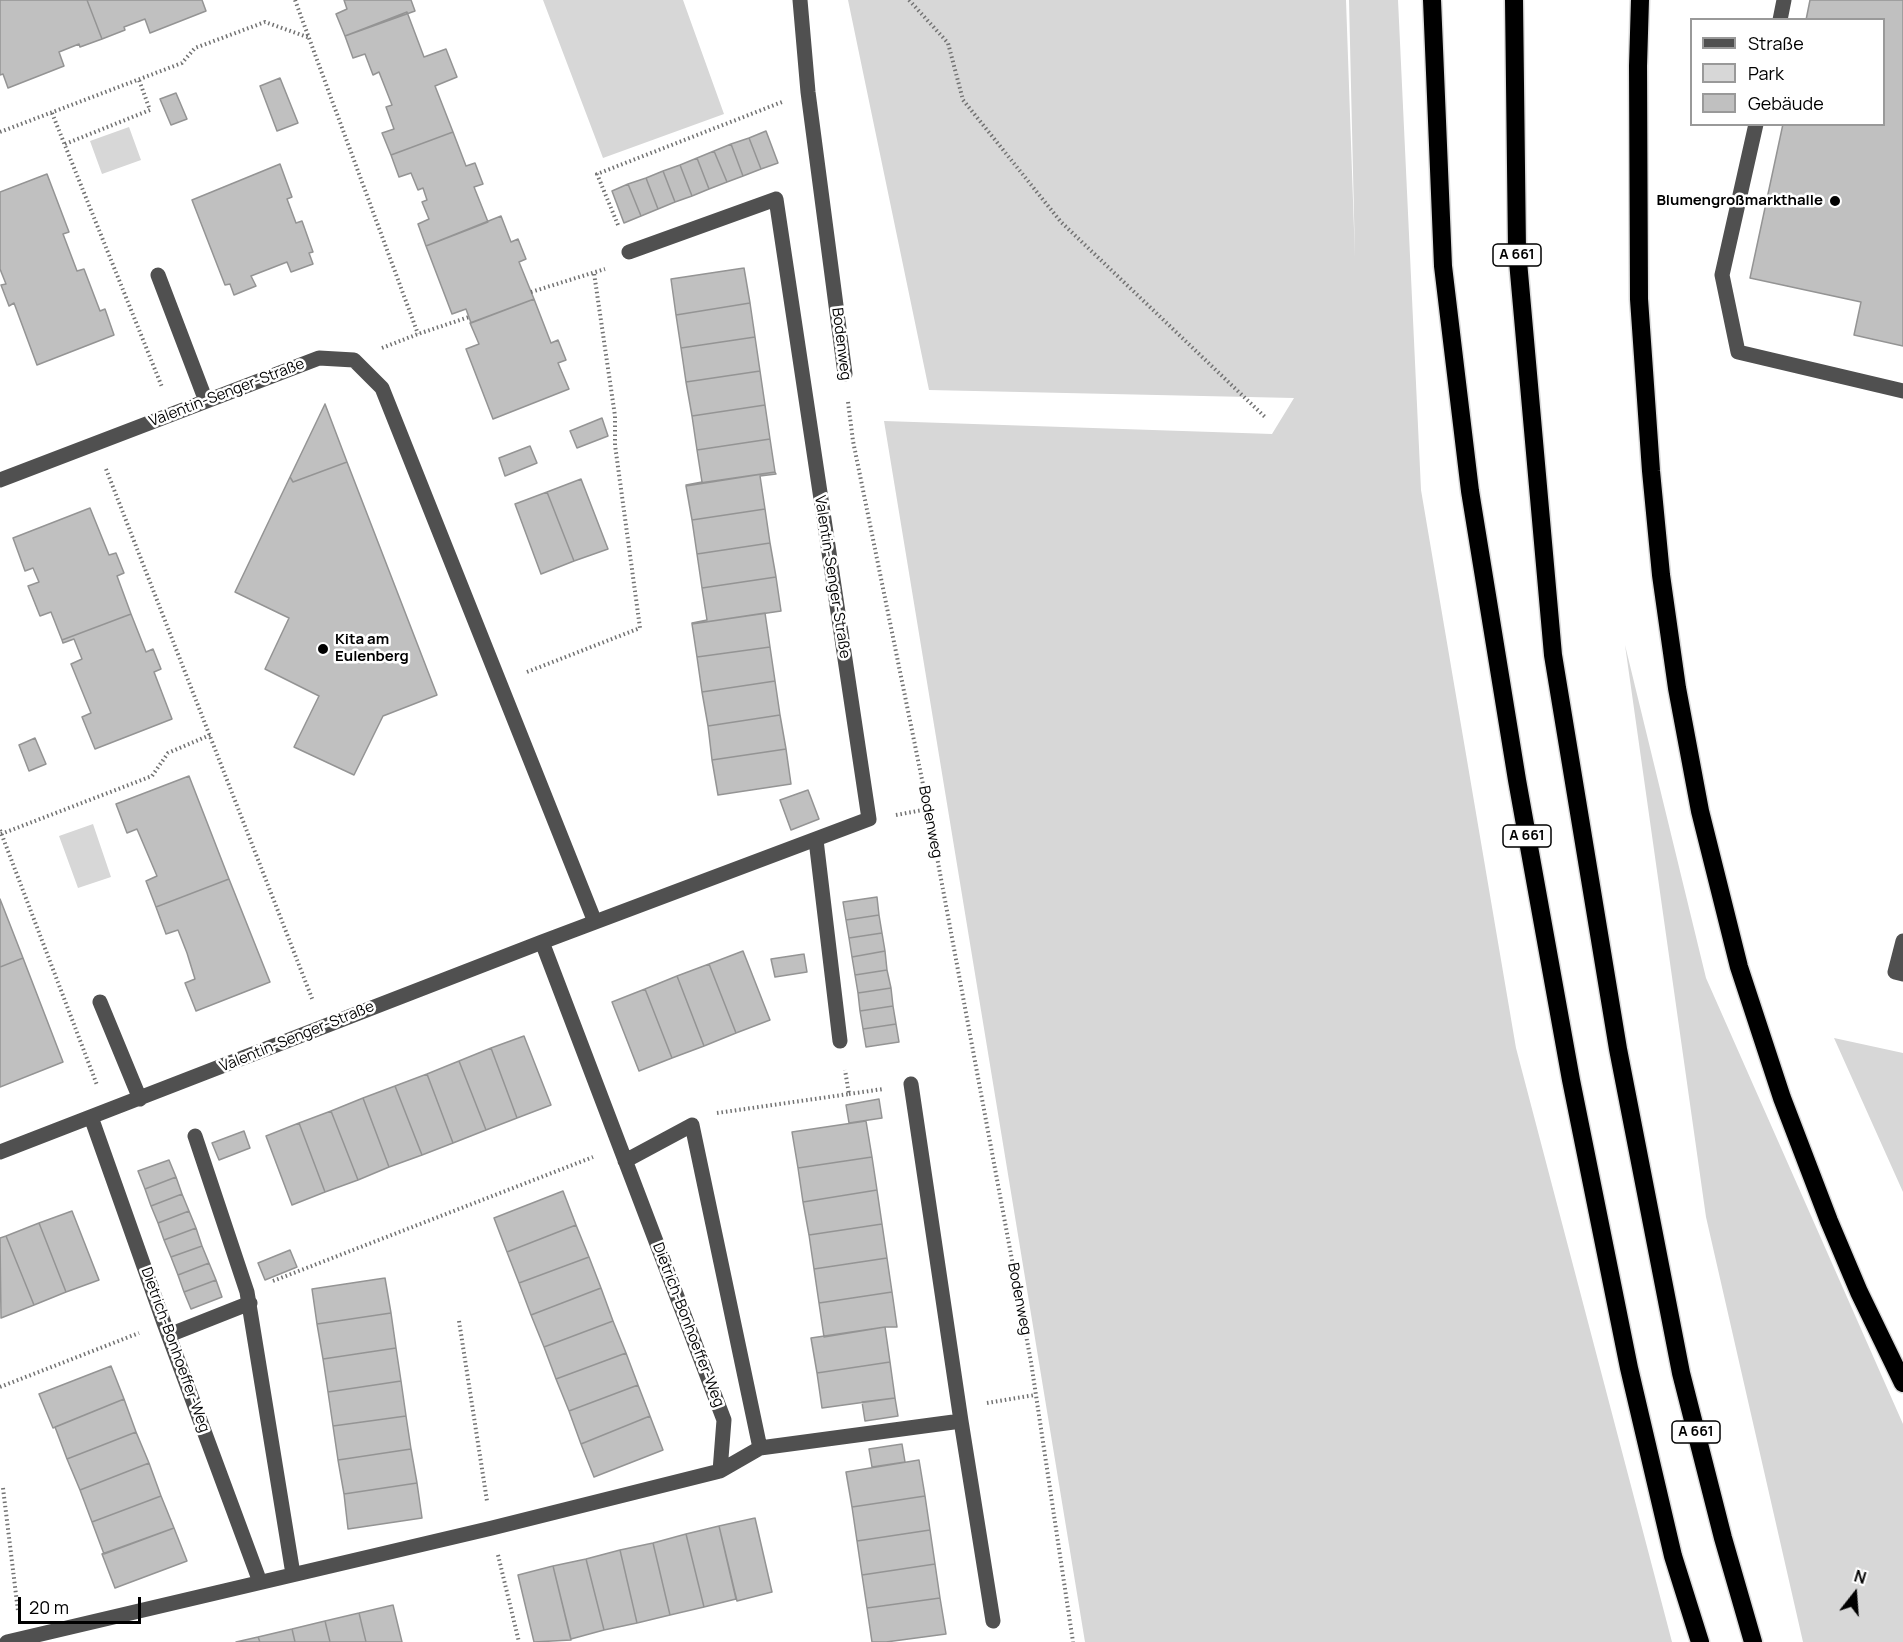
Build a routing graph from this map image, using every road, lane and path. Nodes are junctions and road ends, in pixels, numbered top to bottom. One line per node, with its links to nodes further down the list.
1 (295, 0): 9 (path)
2 (800, 0): 11 (street, Bodenweg)
3 (909, 0): 27 (path)
4 (1432, 0): 67 (highway, A 661)
5 (1514, 0): 68 (highway, A 661)
6 (1640, 0): 52 (highway)
7 (1784, 0): 8 (street)
8 (1780, 18)
9 (310, 38): 10 (path); 21 (path)
10 (139, 80): 12 (path); 15 (path)
11 (808, 92): 16 (path); 23 (street, Bodenweg)
12 (52, 112): 14 (path); 15 (path)
13 (1756, 126): 24 (street)
14 (0, 132)
15 (65, 144): 26 (path)
16 (629, 252): 17 (path); 33 (street, Valentin-Senger-Straße)
17 (594, 273): 19 (path); 30 (path)
18 (158, 275): 25 (street)
19 (531, 292)
20 (469, 317): 21 (path)
21 (418, 333): 22 (path)
22 (354, 360): 25 (street, Valentin-Senger-Straße); 30 (street)
23 (845, 374): 54 (path, Bodenweg)
24 (1903, 391)
25 (206, 401): 26 (street, Valentin-Senger-Straße)
26 (173, 414): 28 (street, Valentin-Senger-Straße)
27 (1265, 417)
28 (96, 443): 29 (street, Valentin-Senger-Straße); 31 (path)
29 (0, 480)
30 (499, 682): 34 (street)
31 (210, 735): 32 (path); 38 (path)
32 (1, 832): 41 (path)
33 (816, 840): 34 (street, Valentin-Senger-Straße); 40 (street)
34 (595, 922): 36 (street, Valentin-Senger-Straße)
35 (1903, 941): 37 (street)
36 (542, 942): 43 (street, Valentin-Senger-Straße); 48 (street, Dietrich-Bonhoeffer-Weg)
37 (1903, 974)
38 (308, 987)
39 (100, 1002): 43 (street)
40 (840, 1041): 45 (path)
41 (86, 1054)
42 (911, 1084): 55 (street)
43 (140, 1099): 44 (street, Valentin-Senger-Straße)
44 (91, 1117): 47 (street, Valentin-Senger-Straße); 51 (street, Dietrich-Bonhoeffer-Weg)
45 (692, 1125): 48 (street); 56 (street)
46 (195, 1136): 49 (street)
47 (0, 1152)
48 (622, 1154): 49 (path); 57 (street, Dietrich-Bonhoeffer-Weg)
49 (248, 1297): 51 (street); 60 (street)
50 (459, 1321): 59 (path)
51 (166, 1329): 53 (path); 61 (street, Dietrich-Bonhoeffer-Weg)
52 (1903, 1383)
53 (0, 1387)
54 (1035, 1395): 55 (path); 66 (path, Bodenweg)
55 (960, 1415): 56 (street); 62 (street)
56 (760, 1448): 57 (street)
57 (720, 1471): 59 (street)
58 (3, 1488): 63 (path)
59 (492, 1528): 60 (street); 65 (path)
60 (293, 1574): 61 (street)
61 (260, 1582): 63 (street)
62 (993, 1621)
63 (22, 1638): 64 (street)
64 (7, 1642)
65 (519, 1642)
66 (1073, 1642)
67 (1700, 1642)
68 (1753, 1642)

